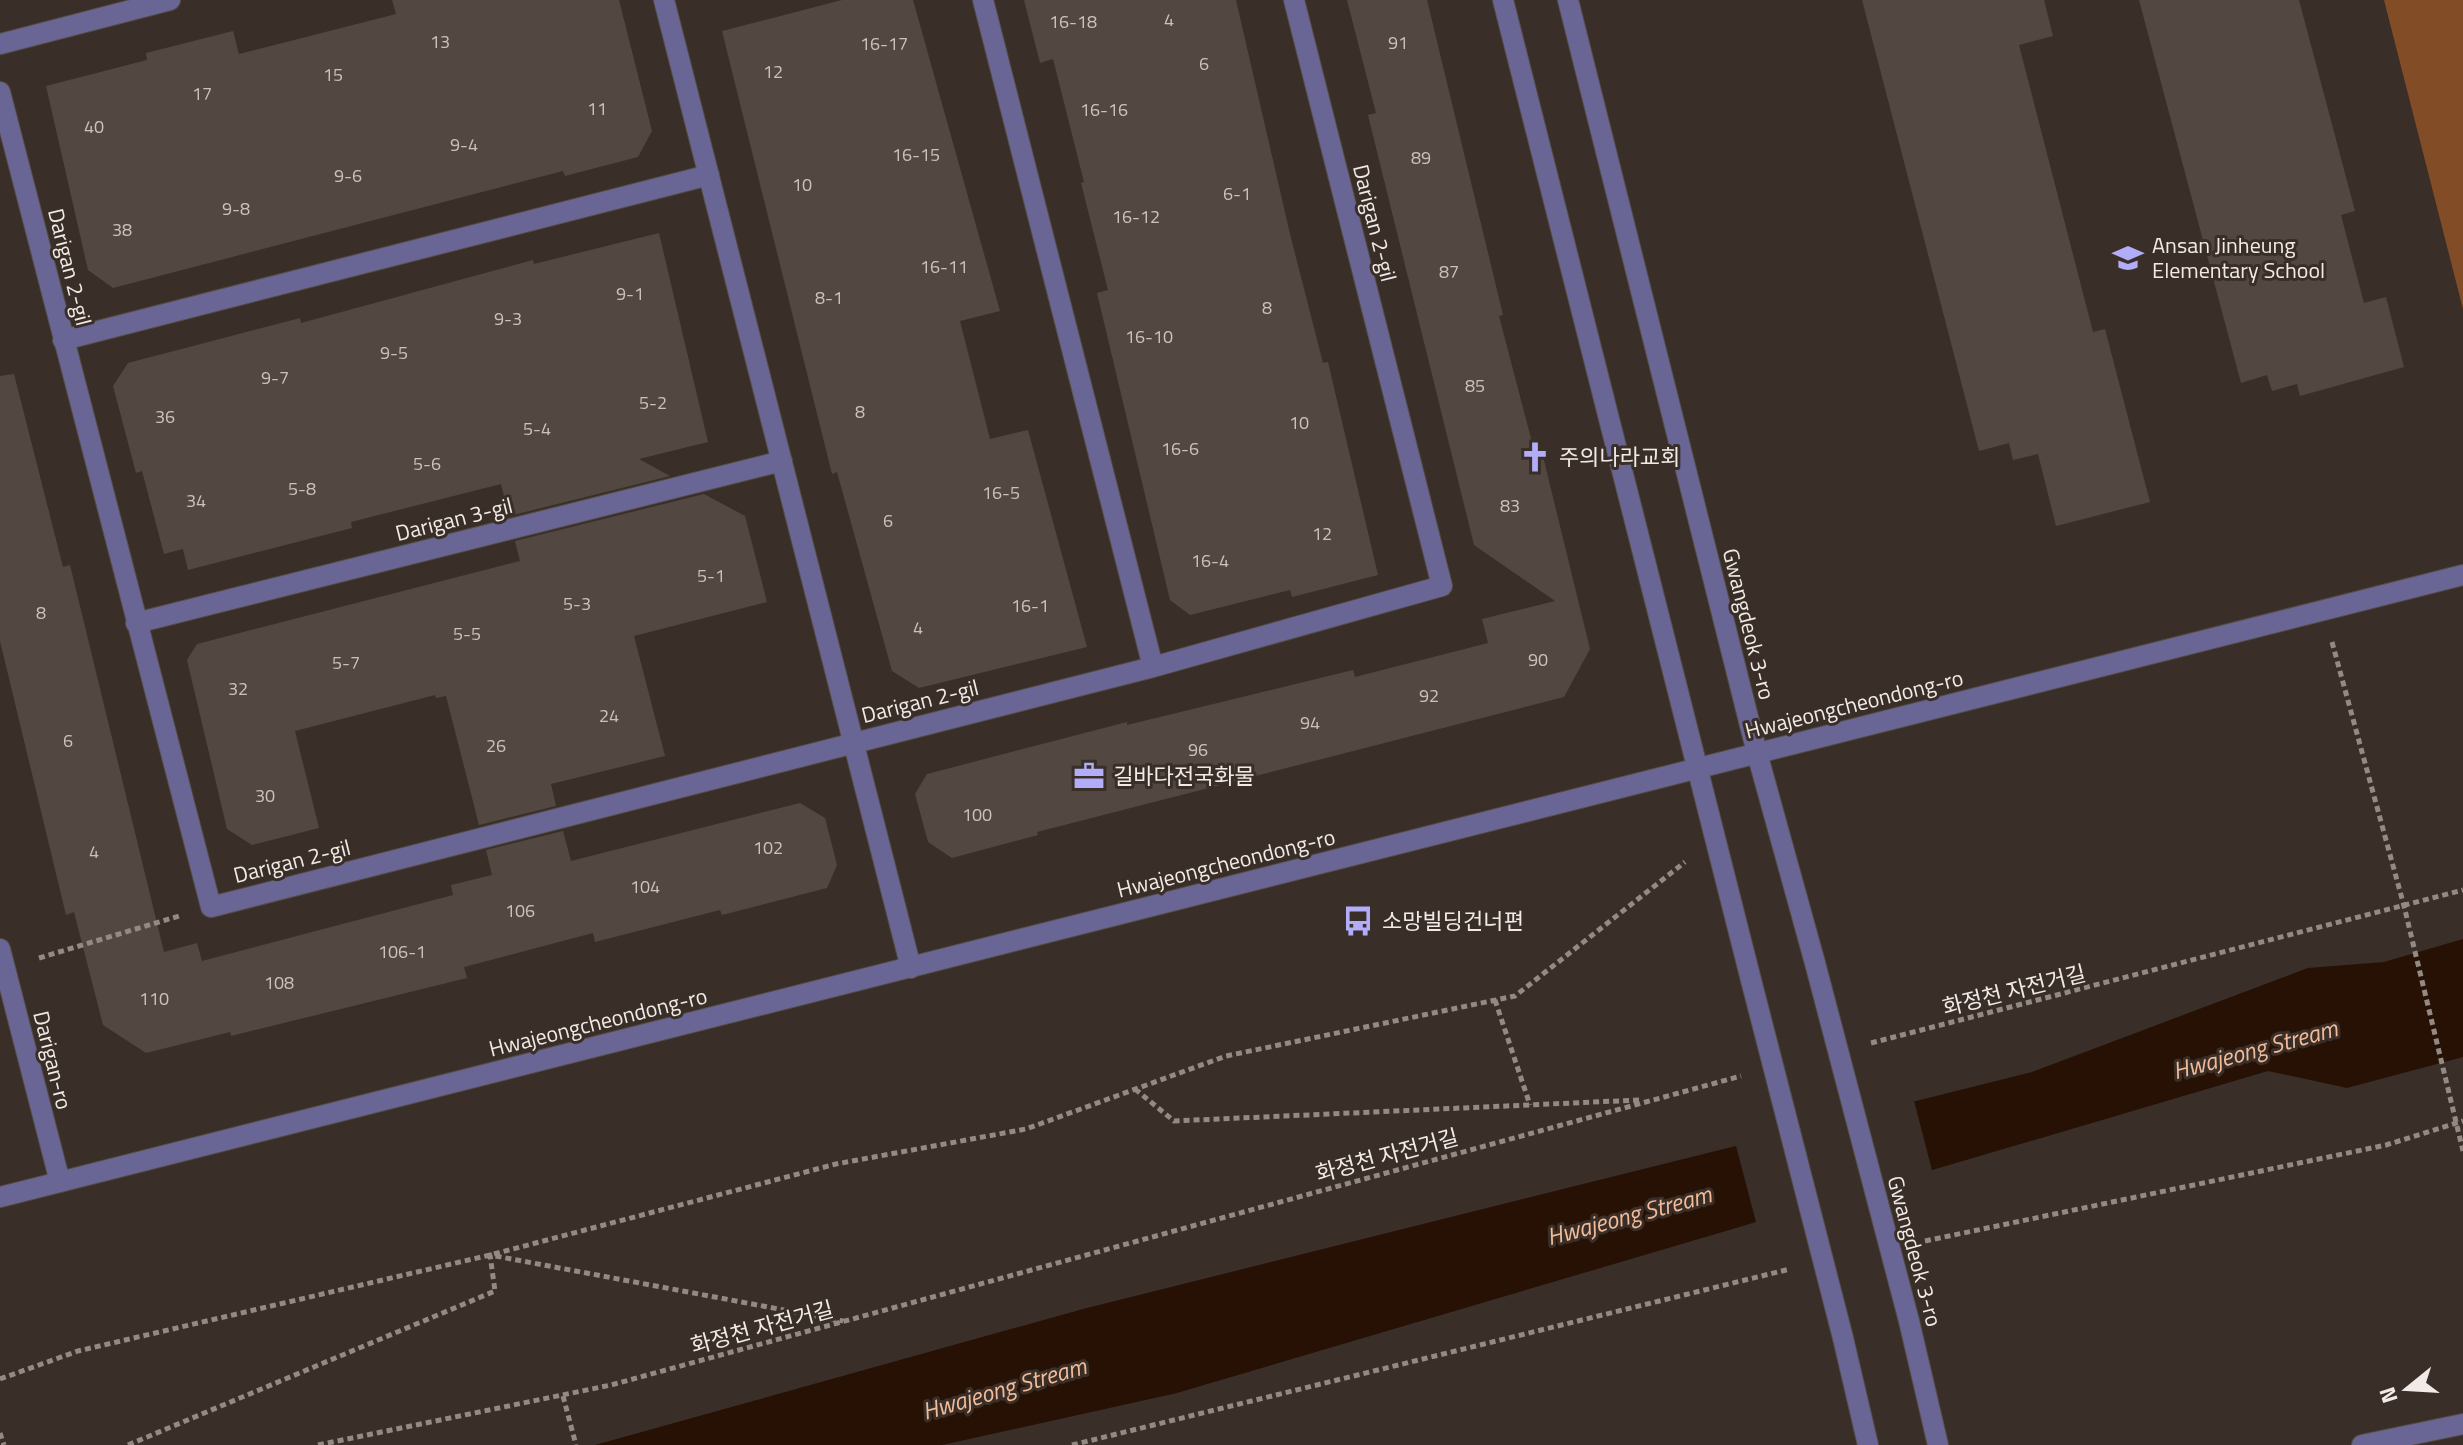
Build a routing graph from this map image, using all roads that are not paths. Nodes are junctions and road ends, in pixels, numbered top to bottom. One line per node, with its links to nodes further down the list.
1 (170, 0): 7 (street)
2 (664, 0): 9 (street)
3 (983, 0): 14 (street)
4 (1294, 0): 14 (street, Darigan 2-gil)
5 (1503, 0): 17 (street)
6 (1568, 0): 16 (street, Gwangdeok 3-ro)
7 (0, 44)
8 (0, 92): 10 (street, Darigan 2-gil)
9 (709, 175): 10 (street); 11 (street)
10 (63, 340): 13 (street, Darigan 2-gil)
11 (782, 461): 13 (street, Darigan 3-gil); 15 (street)
12 (2463, 575): 16 (street, Hwajeongcheondong-ro)
13 (136, 623): 15 (street, Darigan 2-gil)
14 (1153, 667): 15 (street, Darigan 2-gil)
15 (852, 743): 19 (street)
16 (1757, 753): 17 (street, Hwajeongcheondong-ro); 24 (street, Gwangdeok 3-ro, bridge)
17 (1696, 769): 19 (street, Hwajeongcheondong-ro); 23 (street, bridge)
18 (2, 959): 20 (street, Darigan-ro)
19 (911, 968): 20 (street, Hwajeongcheondong-ro)
20 (60, 1182): 21 (street, Hwajeongcheondong-ro)
21 (0, 1197)
22 (2463, 1424): 25 (street)
23 (1868, 1445)
24 (1938, 1445)
25 (2362, 1445)

